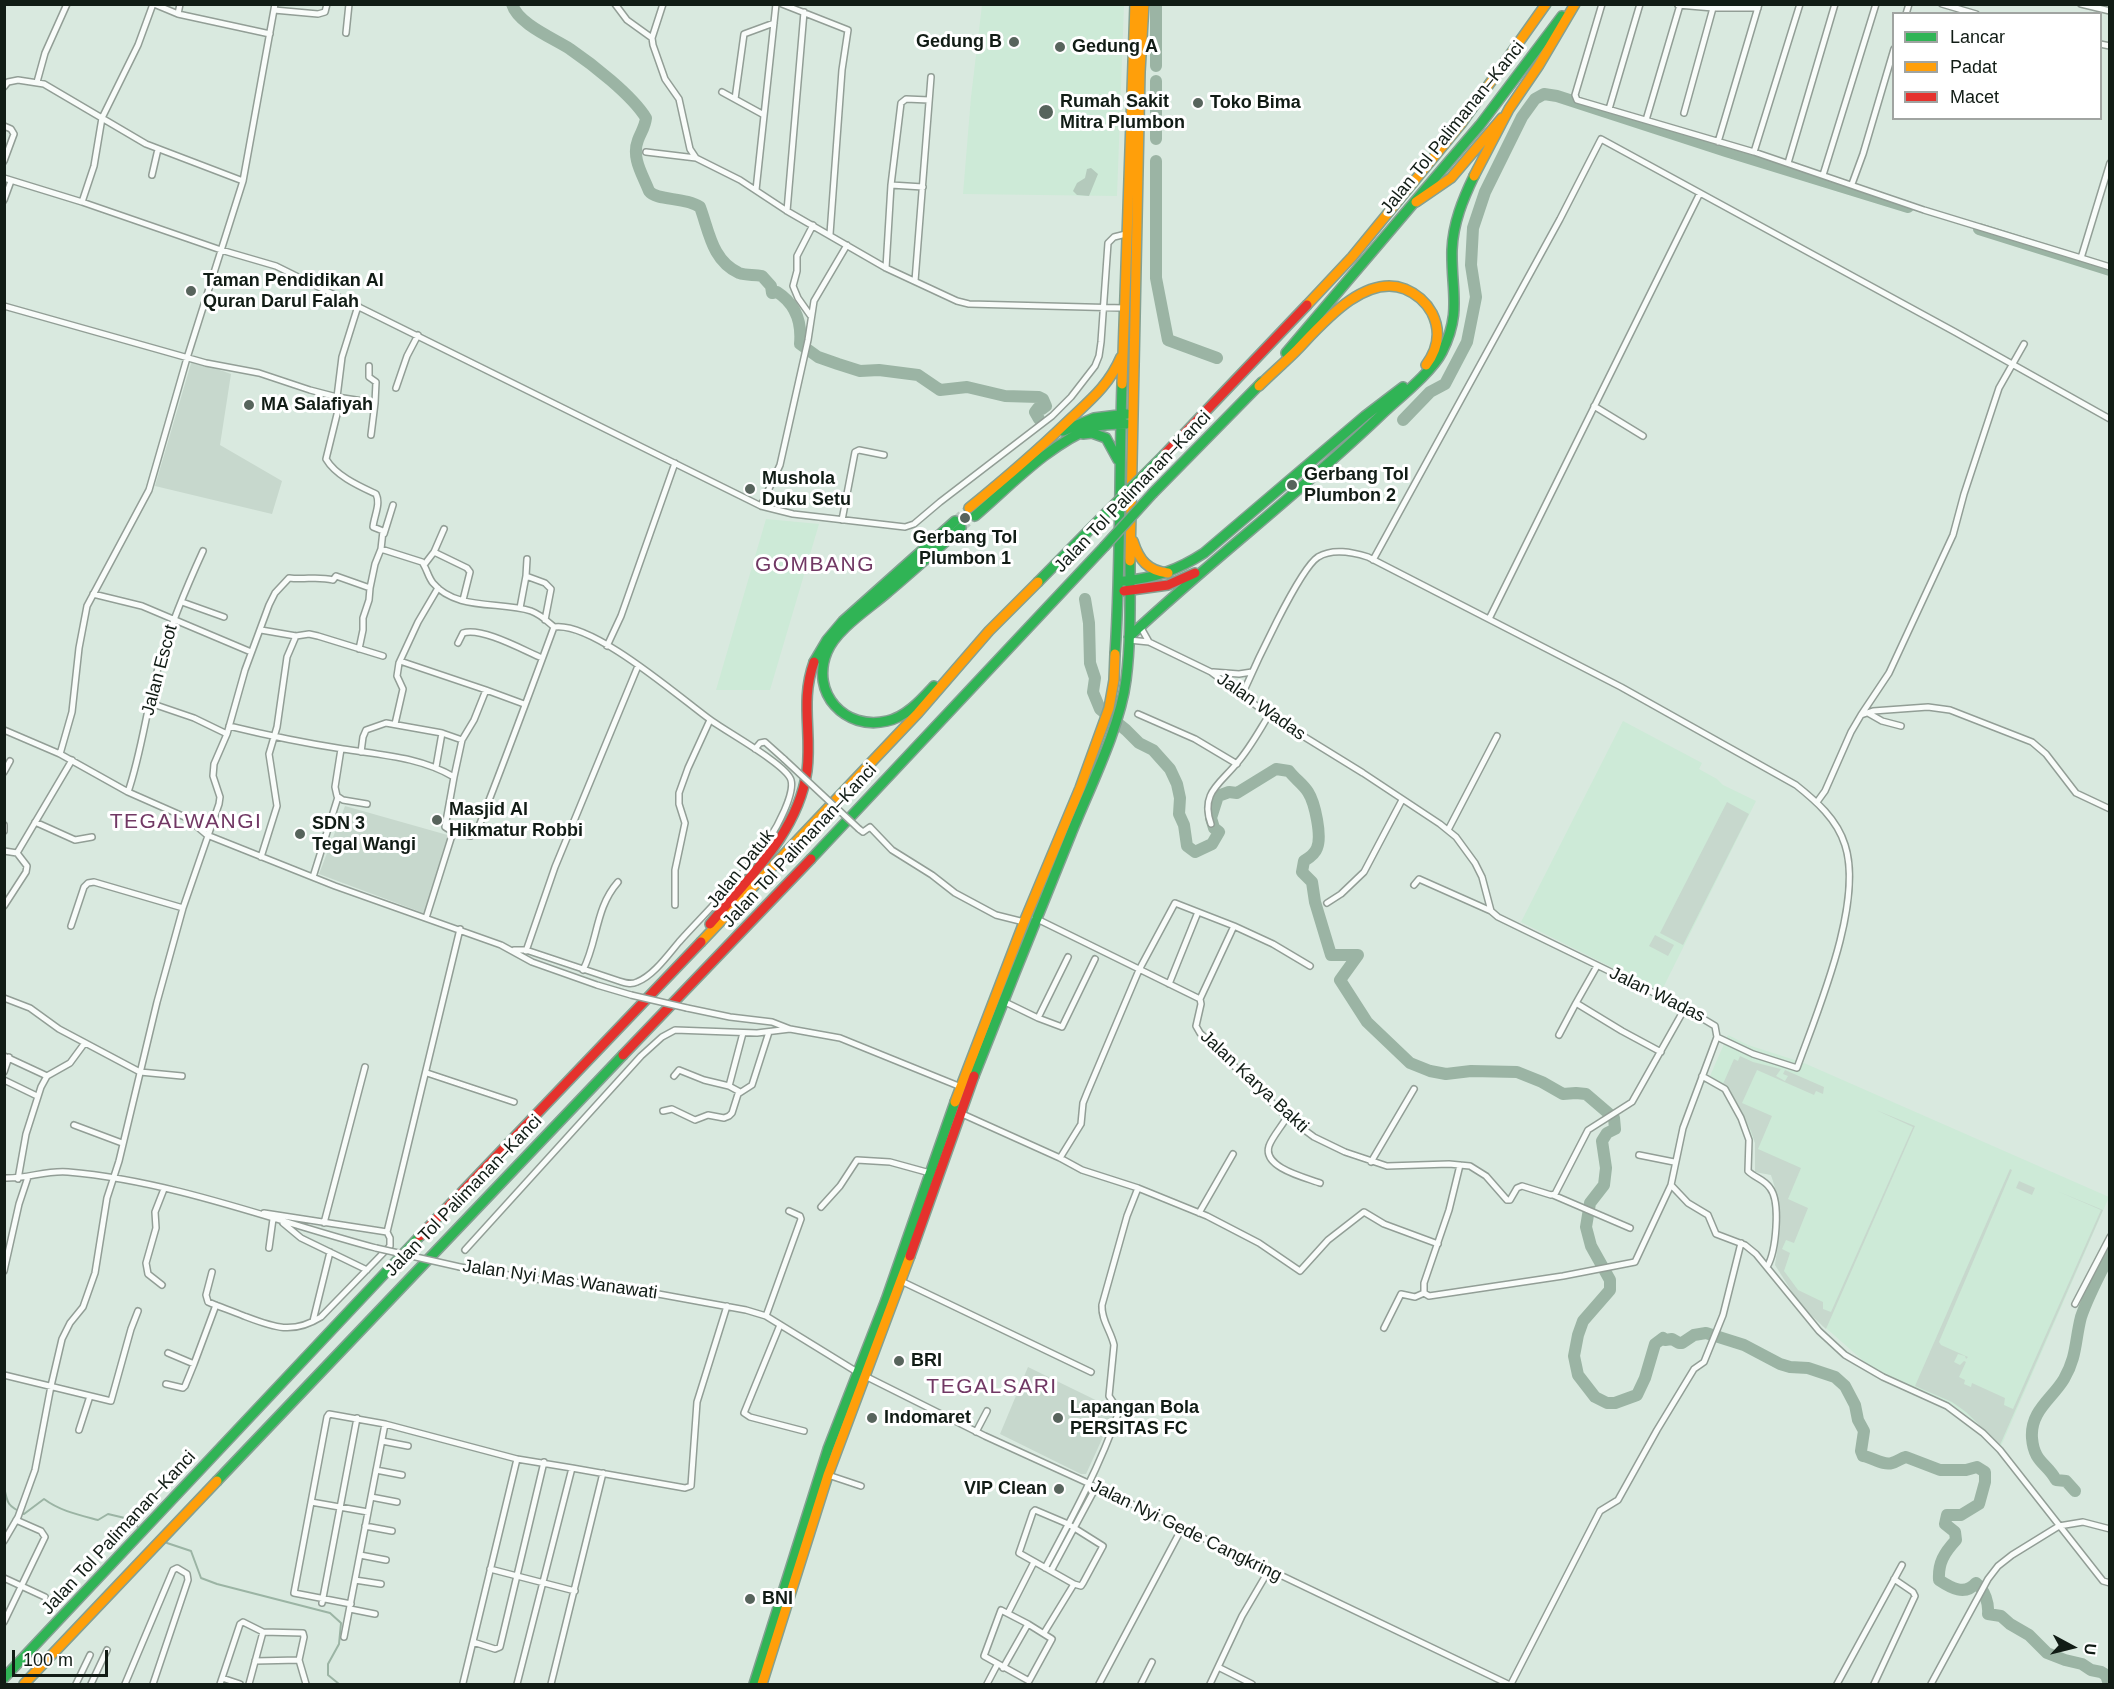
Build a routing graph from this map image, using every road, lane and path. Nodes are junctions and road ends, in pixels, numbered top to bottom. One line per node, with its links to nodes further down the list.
1 (67, 4): 37 (street)
2 (153, 4): 29 (street); 46 (street)
3 (180, 4): 29 (street)
4 (327, 4): 24 (street)
5 (349, 4): 31 (street)
6 (615, 4): 33 (street)
7 (663, 4): 33 (street)
8 (776, 4): 30 (street)
9 (782, 4): 28 (street)
10 (808, 4): 28 (street)
11 (1546, 4): 133 (highway, Jalan Tol Palimanan–Kanci, bridge)
12 (1573, 4): 42 (highway); 68 (highway, Jalan Tol Palimanan–Kanci)
13 (1602, 4): 43 (street)
14 (1640, 4): 43 (street)
15 (1800, 4): 52 (street)
16 (1835, 4): 55 (street)
17 (1876, 4): 58 (street)
18 (1942, 4): 26 (street)
19 (1971, 4): 26 (street)
20 (2081, 4): 27 (street)
21 (1678, 5): 25 (street); 47 (street)
22 (1139, 6): 34 (highway)
23 (1758, 6): 25 (street); 49 (street)
24 (275, 7): 32 (street)
25 (1713, 8): 44 (street)
26 (1969, 12)
27 (2109, 12)
28 (805, 13): 69 (street); 71 (street)
29 (178, 15): 32 (street)
30 (774, 23): 40 (street); 45 (street)
31 (346, 33)
32 (270, 34): 60 (street)
33 (652, 38): 53 (street)
34 (1138, 38): 72 (highway); 95 (highway)
35 (1892, 52): 61 (street)
36 (931, 77): 41 (street)
37 (37, 82): 38 (street); 46 (street)
38 (4, 87)
39 (722, 92): 40 (street)
40 (735, 99): 45 (street)
41 (929, 100): 62 (street); 63 (street)
42 (1509, 109): 68 (highway); 116 (highway)
43 (1609, 109): 47 (street)
44 (1684, 112)
45 (764, 115): 64 (street)
46 (102, 118): 50 (street); 67 (street)
47 (1646, 120): 49 (street)
48 (4, 126): 54 (street)
49 (1718, 142): 52 (street)
50 (158, 149): 57 (street); 60 (street)
51 (646, 152): 53 (street)
52 (1755, 152): 55 (street)
53 (696, 158): 64 (street)
54 (4, 161)
55 (1788, 163): 58 (street)
56 (2109, 163): 75 (street)
57 (152, 176)
58 (1823, 176): 61 (street)
59 (8, 179): 66 (street); 67 (street)
60 (243, 182): 74 (street)
61 (1852, 184): 75 (street)
62 (891, 185): 63 (street); 77 (street)
63 (923, 187): 78 (street)
64 (756, 190): 69 (street)
65 (1700, 193): 88 (street); 94 (street); 114 (street)
66 (4, 200)
67 (82, 202): 74 (street)
68 (1410, 206): 90 (highway, Jalan Tol Palimanan–Kanci)
69 (787, 211): 70 (street)
70 (813, 225): 71 (street); 83 (street)
71 (830, 234): 73 (street)
72 (1126, 234): 81 (street); 82 (highway)
73 (847, 245): 77 (street); 83 (street)
74 (221, 250): 80 (street); 87 (street)
75 (2081, 258): 76 (street)
76 (2109, 267)
77 (886, 268): 78 (street)
78 (915, 281): 81 (street)
79 (4, 306): 87 (street)
80 (358, 306): 84 (street); 92 (street)
81 (1103, 307): 82 (street); 106 (street)
82 (1125, 308): 86 (highway)
83 (810, 316): 105 (street)
84 (418, 335): 91 (street); 103 (street)
85 (2024, 344): 88 (street)
86 (1124, 350): 95 (highway); 99 (highway)
87 (187, 358): 92 (street); 122 (street)
88 (2012, 365): 96 (street); 155 (street)
89 (369, 366): 93 (street)
90 (1259, 386): 117 (highway); 385 (highway, Jalan Tol Palimanan–Kanci, bridge)
91 (396, 388)
92 (339, 397): 93 (street); 109 (street)
93 (375, 403): 98 (street)
94 (1594, 406): 100 (street); 127 (street)
95 (1126, 419): 97 (highway); 99 (highway); 102 (highway); 108 (highway)
96 (2109, 419)
97 (1077, 434): 99 (highway); 102 (highway)
98 (371, 435)
99 (1056, 435)
100 (1643, 436)
101 (884, 455): 106 (street)
102 (1119, 462): 119 (highway)
103 (675, 463): 105 (street); 139 (street)
104 (393, 505): 109 (street)
105 (761, 506): 106 (street)
106 (842, 520)
107 (444, 529): 112 (street)
108 (1130, 530): 117 (highway); 119 (highway)
109 (384, 534): 110 (street)
110 (381, 549): 115 (street); 120 (street)
111 (202, 551): 124 (street, Jalan Escot)
112 (434, 552): 115 (street); 123 (street)
113 (527, 559): 118 (street)
114 (1373, 560): 127 (street); 147 (street)
115 (424, 565): 121 (street)
116 (1208, 567): 119 (highway); 130 (highway)
117 (1172, 573): 119 (highway)
118 (526, 576): 125 (street); 129 (street)
119 (1124, 586): 135 (highway); 136 (highway)
120 (370, 588): 132 (street); 140 (street)
121 (438, 588): 123 (street); 144 (street)
122 (93, 594): 128 (street); 169 (street)
123 (462, 600): 125 (street)
124 (182, 602): 126 (street); 128 (street, Jalan Escot)
125 (520, 608): 129 (street)
126 (224, 617)
127 (1489, 619): 179 (street)
128 (174, 620): 141 (street); 150 (street, Jalan Escot)
129 (545, 620): 131 (street)
130 (1140, 626): 135 (highway); 137 (street)
131 (554, 627): 139 (street, Jalan Datuk); 143 (street)
132 (261, 630): 134 (street); 141 (street)
133 (989, 631): 217 (highway, Jalan Tol Palimanan–Kanci); 217 (highway)
134 (296, 636): 140 (street); 163 (street)
135 (1129, 638): 136 (highway); 137 (street, Jalan Wadas); 203 (highway)
136 (1116, 640): 204 (highway)
137 (1149, 642): 146 (street, Jalan Wadas)
138 (458, 643): 143 (street)
139 (607, 646): 145 (street, Jalan Datuk)
140 (359, 649): 142 (street)
141 (251, 652): 158 (street)
142 (383, 656)
143 (542, 656): 151 (street)
144 (400, 661): 148 (street); 157 (street)
145 (638, 666): 156 (street, Jalan Datuk); 209 (street)
146 (1211, 672): 147 (street); 149 (street, Jalan Wadas)
147 (1252, 672): 149 (street)
148 (486, 690): 151 (street); 165 (street)
149 (1242, 695): 154 (street, Jalan Wadas)
150 (150, 703): 162 (street); 176 (street, Jalan Escot)
151 (524, 704): 187 (street)
152 (1868, 712): 155 (street); 159 (street); 181 (street)
153 (1138, 714): 172 (street)
154 (1269, 715): 172 (street); 178 (street, Jalan Wadas)
155 (1861, 715): 179 (street)
156 (710, 720): 167 (street, Jalan Datuk); 197 (street)
157 (395, 724): 161 (street); 168 (street)
158 (229, 726): 162 (street); 163 (street)
159 (1901, 726)
160 (4, 730): 169 (street)
161 (442, 733): 165 (street); 173 (street)
162 (227, 734): 188 (street)
163 (274, 736): 166 (street); 192 (street)
164 (1497, 736): 185 (street)
165 (462, 740): 175 (street)
166 (341, 749): 168 (street); 177 (street)
167 (755, 749): 204 (street, bridge); 215 (street, Jalan Datuk)
168 (361, 752): 173 (street)
169 (60, 754): 170 (street)
170 (72, 760): 176 (street); 182 (street)
171 (10, 761): 174 (street)
172 (1237, 764): 183 (street)
173 (436, 767): 175 (street)
174 (4, 772)
175 (454, 777): 187 (street)
176 (128, 792): 188 (street)
177 (338, 797): 180 (street); 193 (street)
178 (1402, 800): 185 (street, Jalan Wadas); 196 (street)
179 (1817, 802): 230 (street)
180 (367, 804)
181 (2109, 809)
182 (35, 822): 189 (street); 191 (street)
183 (1210, 824)
184 (4, 825): 186 (street)
185 (1448, 830): 200 (street, Jalan Wadas)
186 (4, 831)
187 (453, 832): 202 (street)
188 (207, 835): 192 (street); 199 (street)
189 (92, 837)
190 (4, 851): 191 (street)
191 (17, 853): 198 (street)
192 (261, 857): 193 (street)
193 (313, 877): 202 (street)
194 (618, 882): 215 (street)
195 (1414, 885): 200 (street)
196 (1328, 903)
197 (675, 905)
198 (4, 906)
199 (183, 908): 205 (street); 236 (street)
200 (1491, 911): 214 (street, Jalan Wadas)
201 (1198, 912): 206 (street); 216 (street); 218 (street)
202 (426, 918): 207 (street)
203 (1035, 918): 216 (street); 221 (highway)
204 (1024, 922): 224 (highway)
205 (71, 926)
206 (1234, 926): 213 (street); 220 (street, Jalan Karya Bakti)
207 (460, 929): 208 (street); 237 (street)
208 (514, 950): 209 (street, Jalan Datuk); 211 (street)
209 (526, 950): 211 (street); 215 (street, Jalan Datuk)
210 (1068, 957): 225 (street)
211 (523, 958): 226 (street, bridge)
212 (1095, 959): 225 (street)
213 (1310, 966)
214 (1598, 966): 222 (street); 223 (street, Jalan Wadas)
215 (583, 970)
216 (1139, 970): 218 (street); 256 (street)
217 (668, 974): 380 (highway, Jalan Tol Palimanan–Kanci)
218 (1169, 984): 220 (street)
219 (4, 998): 231 (street)
220 (1200, 999): 251 (street, Jalan Karya Bakti)
221 (1003, 1001): 224 (highway); 225 (street)
222 (1576, 1003): 229 (street); 232 (street)
223 (1685, 1008): 230 (street, Jalan Wadas); 232 (street)
224 (995, 1009): 244 (highway)
225 (1038, 1018)
226 (790, 1029): 227 (street); 244 (street)
227 (769, 1032): 228 (street); 246 (street)
228 (743, 1033): 243 (street); 283 (street)
229 (1559, 1035)
230 (1717, 1037): 241 (street, Jalan Wadas)
231 (84, 1044): 236 (street); 238 (street)
232 (1660, 1052): 269 (street)
233 (7, 1057): 235 (street); 238 (street)
234 (365, 1067): 276 (street)
235 (4, 1072)
236 (140, 1072): 239 (street); 253 (street)
237 (427, 1073): 248 (street); 278 (street)
238 (47, 1076): 247 (street)
239 (182, 1076)
240 (674, 1076): 243 (street)
241 (1702, 1076): 258 (street, Jalan Wadas); 285 (street)
242 (4, 1080): 247 (street)
243 (729, 1086): 246 (street)
244 (964, 1088): 250 (highway); 260 (highway)
245 (1414, 1089): 257 (street)
246 (740, 1092): 249 (street)
247 (37, 1096): 264 (street)
248 (514, 1101)
249 (663, 1111)
250 (960, 1113): 256 (street); 289 (highway)
251 (1287, 1118): 257 (street, Jalan Karya Bakti); 265 (street)
252 (74, 1125): 253 (street)
253 (122, 1143): 262 (street)
254 (1233, 1154): 273 (street)
255 (1639, 1155): 258 (street)
256 (1060, 1158): 267 (street)
257 (1371, 1162): 259 (street, Jalan Karya Bakti)
258 (1674, 1162): 266 (street, Jalan Wadas)
259 (1460, 1165): 269 (street, Jalan Karya Bakti); 281 (street)
260 (930, 1173): 270 (street); 303 (highway)
261 (28, 1177): 262 (street, Jalan Nyi Mas Wanawati); 264 (street, Jalan Nyi Mas Wanawati); 287 (street)
262 (113, 1177): 268 (street, Jalan Nyi Mas Wanawati); 306 (street)
263 (4, 1178): 264 (street, Jalan Nyi Mas Wanawati)
264 (18, 1179)
265 (1320, 1183)
266 (1671, 1185): 280 (street); 291 (street, Jalan Wadas)
267 (1138, 1188): 273 (street); 323 (street)
268 (164, 1189): 272 (street, Jalan Nyi Mas Wanawati); 290 (street)
269 (1551, 1195): 277 (street)
270 (821, 1208)
271 (789, 1211): 296 (street)
272 (255, 1213): 274 (street, Jalan Nyi Mas Wanawati); 276 (street)
273 (1199, 1213): 281 (street)
274 (273, 1219): 275 (street, Jalan Nyi Mas Wanawati); 282 (street)
275 (282, 1222): 284 (street); 294 (street, Jalan Nyi Mas Wanawati, bridge)
276 (324, 1223): 278 (street)
277 (1630, 1228)
278 (387, 1233): 286 (street)
279 (2109, 1238): 292 (street)
280 (1741, 1243): 285 (street); 403 (street)
281 (1438, 1244): 291 (street)
282 (269, 1248)
283 (465, 1251)
284 (330, 1252): 286 (street); 297 (street)
285 (1767, 1267): 336 (street)
286 (367, 1270): 297 (street)
287 (4, 1271)
288 (213, 1272): 293 (street)
289 (901, 1281): 302 (street); 303 (highway)
290 (162, 1285)
291 (1424, 1293): 299 (street)
292 (2076, 1304)
293 (216, 1305): 297 (street); 301 (street)
294 (727, 1306): 296 (street, Jalan Nyi Mas Wanawati); 320 (street)
295 (138, 1311): 307 (street)
296 (766, 1316): 298 (street, Jalan Nyi Mas Wanawati)
297 (313, 1322)
298 (780, 1325): 303 (street, Jalan Nyi Mas Wanawati); 312 (street)
299 (1384, 1328)
300 (168, 1353): 301 (street)
301 (194, 1364): 305 (street)
302 (1091, 1372)
303 (861, 1374): 313 (street, Jalan Nyi Gede Cangkring); 322 (highway); 363 (highway)
304 (4, 1375): 306 (street)
305 (166, 1384)
306 (51, 1386): 307 (street); 333 (street)
307 (90, 1396): 311 (street)
308 (987, 1411): 313 (street)
309 (357, 1418): 310 (street); 327 (street); 330 (street)
310 (385, 1424): 314 (street); 316 (street)
311 (79, 1430)
312 (804, 1431)
313 (976, 1432): 323 (street, Jalan Nyi Gede Cangkring)
314 (382, 1441): 315 (street); 319 (street)
315 (408, 1446)
316 (517, 1459): 317 (street); 348 (street)
317 (544, 1462): 318 (street); 351 (street)
318 (572, 1468): 320 (street); 355 (street)
319 (376, 1470): 321 (street); 326 (street)
320 (603, 1473): 360 (street)
321 (402, 1475)
322 (828, 1475): 324 (street); 363 (highway)
323 (1088, 1483): 325 (street, Jalan Nyi Gede Cangkring); 329 (street)
324 (861, 1486)
325 (1096, 1487): 331 (street); 338 (street, Jalan Nyi Gede Cangkring)
326 (371, 1497): 328 (street); 332 (street)
327 (311, 1502): 330 (street); 362 (street)
328 (397, 1502)
329 (1077, 1505): 331 (street); 334 (street)
330 (340, 1507): 332 (street); 362 (street)
331 (1085, 1509): 337 (street)
332 (368, 1512): 335 (street)
333 (17, 1519): 341 (street); 359 (street)
334 (1068, 1524): 337 (street); 345 (street); 347 (street)
335 (365, 1526): 340 (street); 343 (street)
336 (2058, 1526): 339 (street); 356 (street); 406 (street)
337 (1075, 1528): 350 (street); 358 (street)
338 (1182, 1528): 349 (street, Jalan Nyi Gede Cangkring); 399 (street)
339 (2109, 1528)
340 (392, 1531)
341 (6, 1534): 342 (street)
342 (4, 1541)
343 (360, 1555): 344 (street); 354 (street)
344 (386, 1560)
345 (1034, 1562): 347 (street); 365 (street)
346 (1902, 1565): 353 (street)
347 (1045, 1568): 350 (street)
348 (490, 1569): 351 (street); 372 (street)
349 (1269, 1570): 379 (street); 403 (street, Jalan Nyi Gede Cangkring)
350 (1051, 1571): 358 (street)
351 (517, 1576): 355 (street); 372 (street)
352 (4, 1578): 359 (street)
353 (1894, 1579): 404 (street); 405 (street)
354 (355, 1580): 357 (street); 364 (street)
355 (544, 1582): 360 (street); 393 (street)
356 (2109, 1583)
357 (381, 1584)
358 (1074, 1584): 370 (street)
359 (20, 1586): 361 (street); 367 (street)
360 (575, 1591): 394 (street)
361 (45, 1597)
362 (322, 1601): 364 (street)
363 (784, 1602): 395 (highway); 396 (highway)
364 (350, 1606): 366 (street); 371 (street)
365 (1008, 1613): 368 (street); 378 (street)
366 (375, 1614)
367 (4, 1622)
368 (1028, 1624): 370 (street); 378 (street)
369 (262, 1632): 375 (street); 376 (street); 382 (street)
370 (1044, 1633): 381 (street)
371 (344, 1637)
372 (473, 1642): 384 (street)
373 (106, 1650): 387 (street)
374 (90, 1655): 383 (street)
375 (299, 1660): 376 (street); 392 (street)
376 (255, 1661): 391 (street)
377 (1152, 1662): 400 (street)
378 (1000, 1667): 381 (street); 397 (street)
379 (1218, 1667): 401 (street); 402 (street)
380 (4, 1678)
381 (1021, 1678): 398 (street)
382 (221, 1682): 390 (street)
383 (77, 1683): 386 (street)
384 (463, 1683)
385 (24, 1684)
386 (84, 1684)
387 (91, 1684)
388 (125, 1684): 389 (street)
389 (153, 1684)
390 (240, 1684)
391 (249, 1684)
392 (306, 1684)
393 (517, 1684)
394 (551, 1684)
395 (754, 1684)
396 (762, 1684)
397 (987, 1684)
398 (1017, 1684)
399 (1099, 1684)
400 (1141, 1684)
401 (1210, 1684)
402 (1252, 1684)
403 (1509, 1684)
404 (1837, 1684)
405 (1874, 1684)
406 (1931, 1684)

